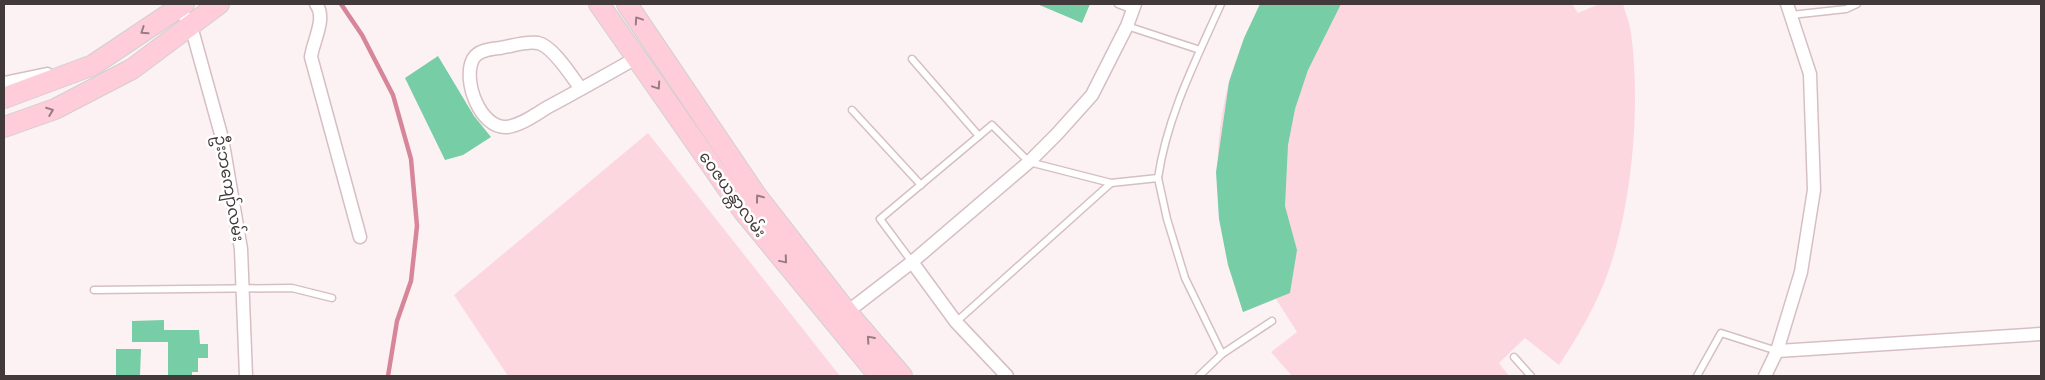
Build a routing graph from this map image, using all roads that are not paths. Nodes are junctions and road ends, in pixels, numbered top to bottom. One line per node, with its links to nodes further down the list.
1 (219, 4): 11 (main road)
2 (316, 4): 27 (street)
3 (599, 4): 14 (main road, ဝေဇယန္တာလမ်း)
4 (627, 4): 32 (main road, ဝေဇယန္တာလမ်း, one-way to 4)
5 (1118, 4): 9 (lane)
6 (1221, 4): 13 (lane)
7 (1857, 4): 10 (lane)
8 (182, 6): 11 (street, ဦးဘကျော်လမ်း); 16 (main road, one-way to 16)
9 (1134, 7): 12 (street)
10 (1789, 9): 36 (street)
11 (191, 26): 21 (main road, one-way to 11); 29 (street, ဦးဘကျော်လမ်း)
12 (1127, 26): 13 (lane); 23 (street)
13 (1200, 50): 24 (lane)
14 (638, 58): 18 (street); 32 (main road, ဝေဇယန္တာလမ်း, one-way to 32)
15 (912, 59): 22 (lane)
16 (93, 65): 17 (street); 19 (main road)
17 (4, 83)
18 (581, 89): 18 (street)
19 (4, 98)
20 (852, 110): 26 (lane)
21 (4, 127)
22 (979, 136): 23 (lane); 26 (lane)
23 (1029, 162): 25 (lane); 28 (street)
24 (1158, 178): 25 (lane); 37 (lane)
25 (1111, 183): 34 (lane)
26 (921, 185): 28 (lane)
27 (360, 238)
28 (912, 262): 32 (street); 34 (street)
29 (243, 288): 30 (lane); 31 (lane); 39 (street, ဦးဘကျော်လမ်း)
30 (94, 290)
31 (332, 298)
32 (840, 317): 40 (main road, ဝေဇယန္တာလမ်း); 41 (main road, ဝေဇယန္တာလမ်း, one-way to 32)
33 (1272, 321): 37 (lane)
34 (956, 322): 42 (street)
35 (2041, 334): 36 (street)
36 (1777, 350): 45 (lane); 46 (street)
37 (1222, 354): 43 (lane)
38 (1514, 357): 44 (lane)
39 (246, 376)
40 (879, 376)
41 (902, 376)
42 (1007, 376)
43 (1199, 376)
44 (1531, 376)
45 (1697, 376)
46 (1765, 376)

